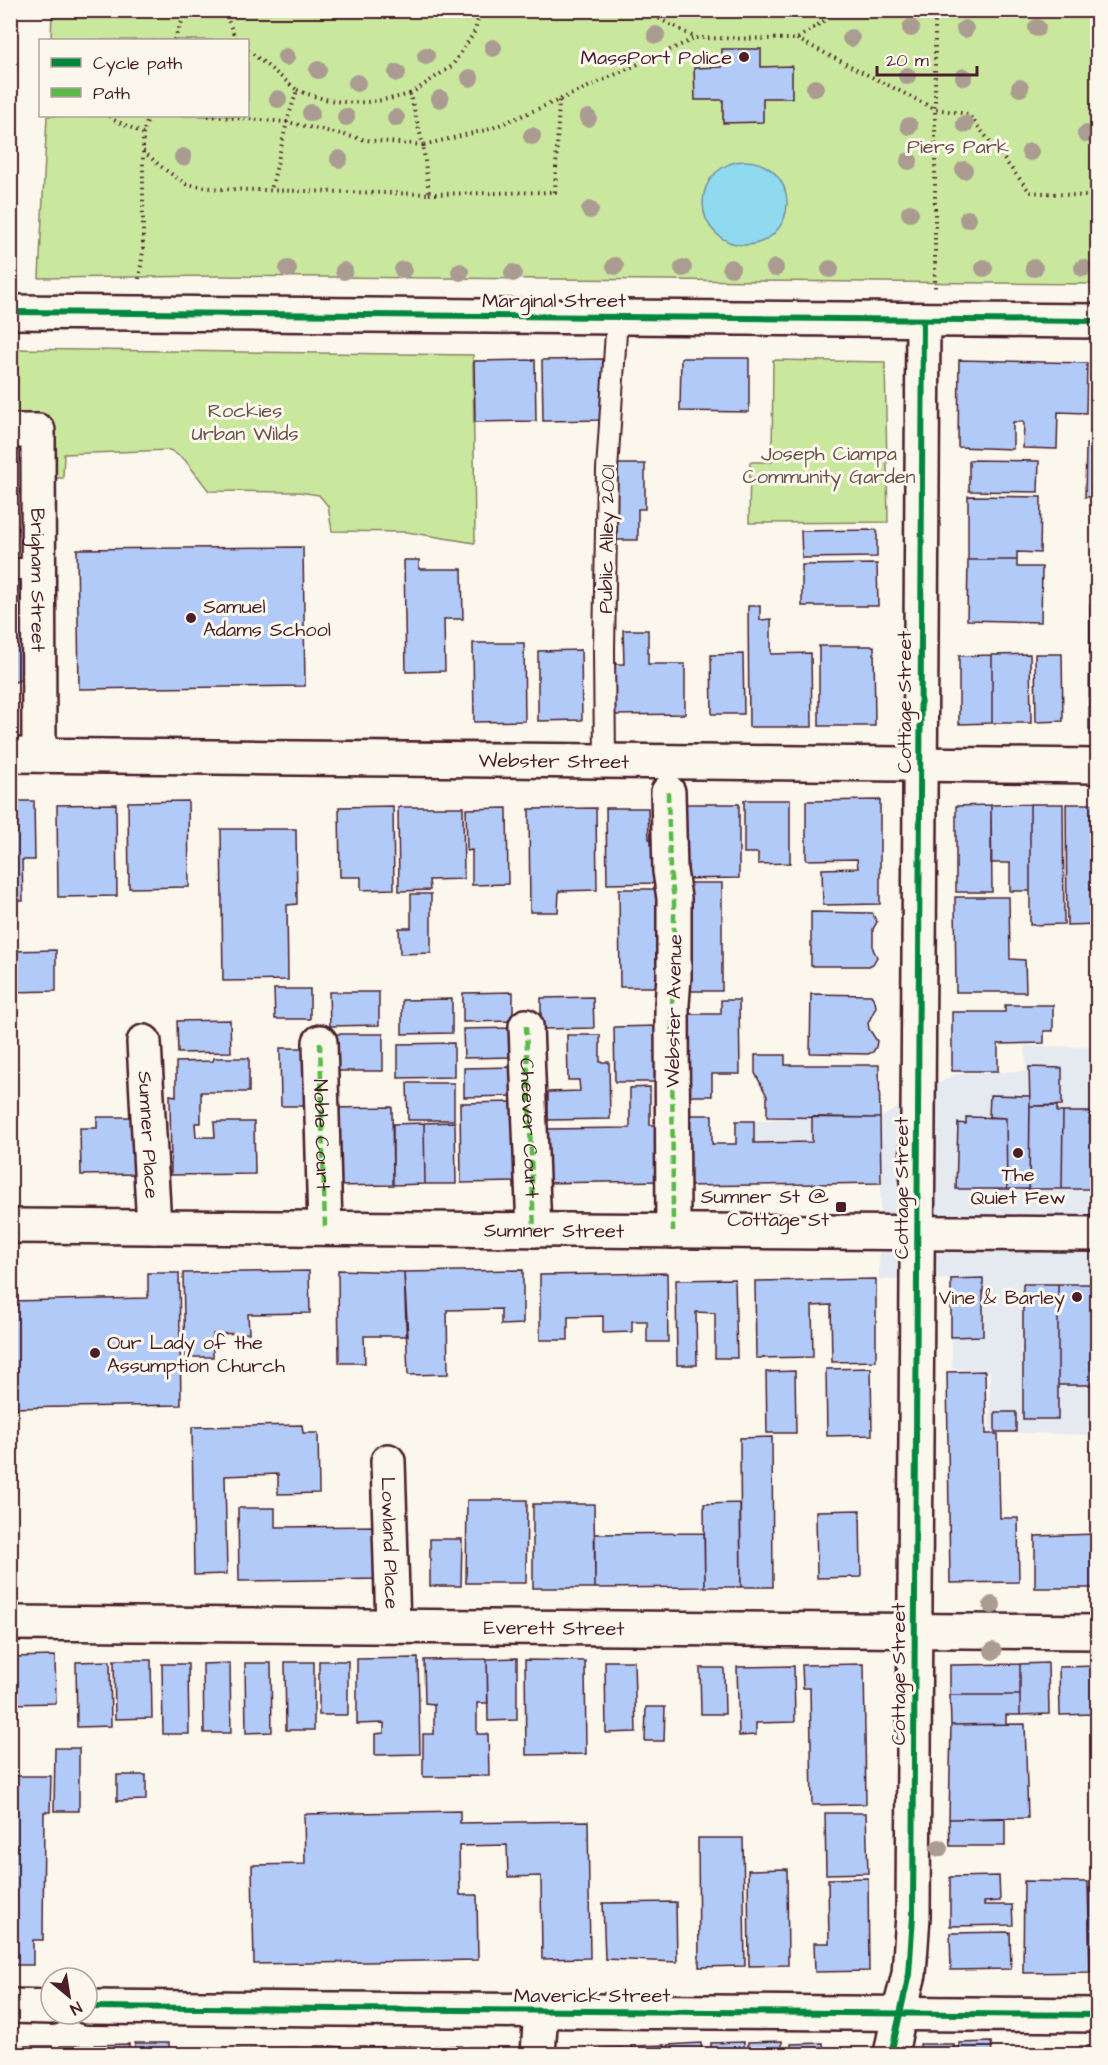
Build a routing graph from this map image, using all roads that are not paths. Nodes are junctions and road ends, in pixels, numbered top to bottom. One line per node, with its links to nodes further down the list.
1 (929, 306): 3 (street, Marginal Street); 4 (street, Marginal Street); 9 (street, Cottage Street)
2 (10, 312): 3 (street, Marginal Street)
3 (617, 317): 8 (lane, Public Alley 2001)
4 (1098, 321)
5 (10, 431): 6 (street, Brigham Street)
6 (24, 569): 7 (street, Brigham Street)
7 (25, 755): 8 (street, Webster Street)
8 (605, 761): 9 (street, Webster Street)
9 (920, 764): 10 (street, Webster Street); 20 (street, Cottage Street)
10 (1098, 766)
11 (668, 792): 19 (street, Webster Avenue)
12 (526, 1026): 18 (street, Cheever Court)
13 (144, 1042): 16 (street, Sumner Place)
14 (320, 1042): 17 (street, Noble Court)
15 (10, 1226): 16 (street, Sumner Street)
16 (154, 1227): 17 (street, Sumner Street)
17 (325, 1228): 18 (street, Sumner Street)
18 (534, 1230): 19 (street, Sumner Street)
19 (673, 1231): 20 (street, Sumner Street)
20 (917, 1232): 21 (street, Sumner Street); 25 (street, Cottage Street)
21 (1098, 1234)
22 (388, 1461): 24 (street, Lowland Place)
23 (10, 1623): 24 (street, Everett Street)
24 (393, 1626): 25 (street, Everett Street)
25 (914, 1631): 26 (street, Everett Street); 31 (street, Cottage Street)
26 (1098, 1632)
27 (10, 2006): 28 (street)
28 (39, 2007)
29 (99, 2007): 30 (street, Maverick Street)
30 (541, 2011): 31 (street, Maverick Street); 33 (street)
31 (899, 2013): 32 (street, Maverick Street); 34 (street, Cottage Street)
32 (1098, 2015)
33 (538, 2055)
34 (891, 2055)

